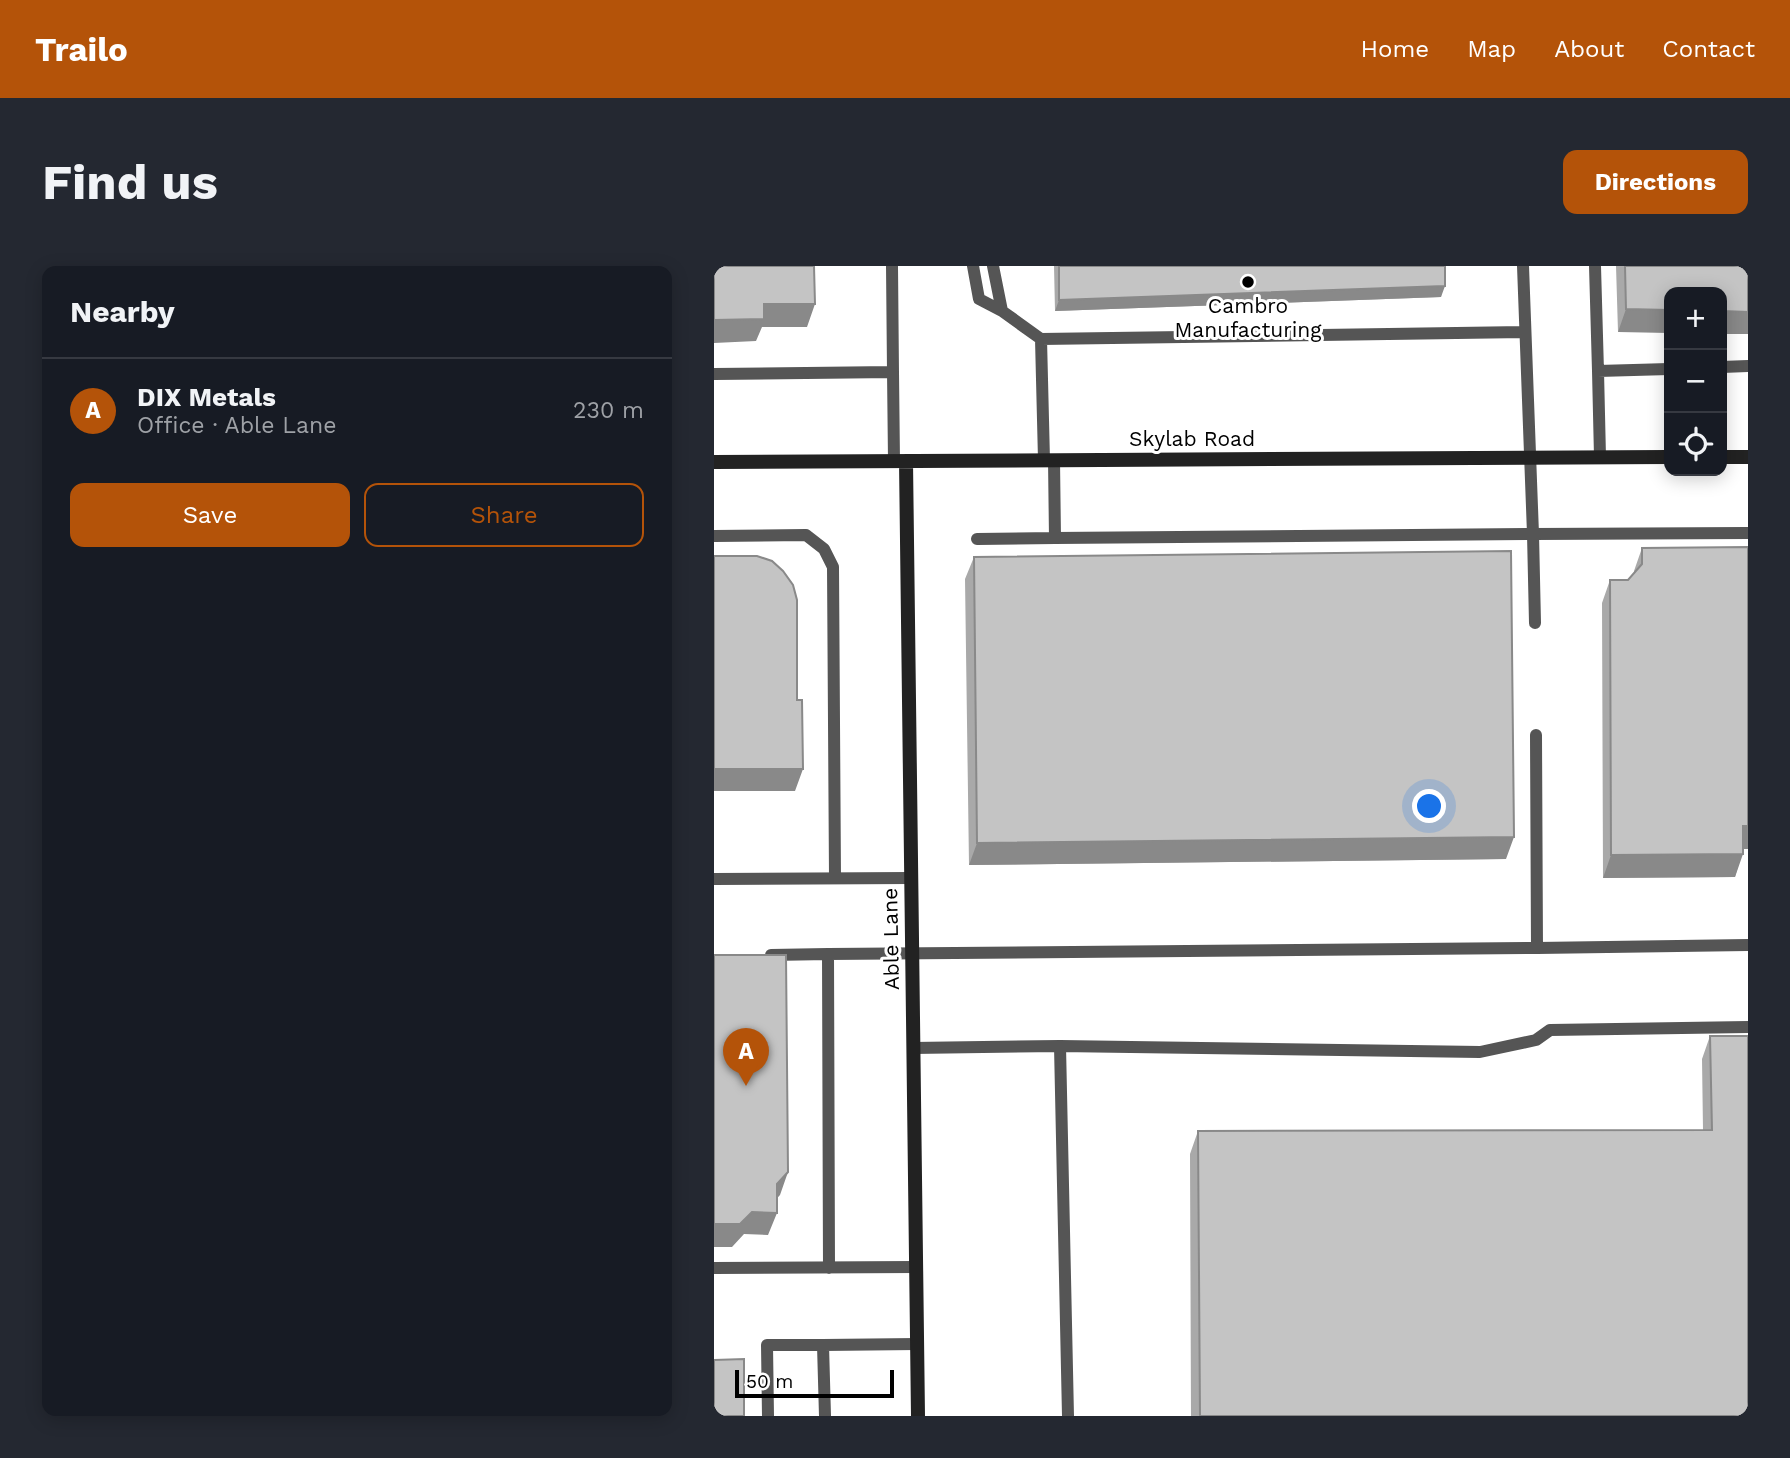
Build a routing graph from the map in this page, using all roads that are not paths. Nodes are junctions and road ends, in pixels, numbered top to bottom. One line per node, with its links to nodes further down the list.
1 (892, 266): 13 (lane)
2 (972, 266): 6 (lane)
3 (993, 266): 6 (lane)
4 (1523, 266): 7 (lane)
5 (1595, 266): 12 (lane)
6 (1002, 311): 8 (lane)
7 (1524, 332): 8 (lane); 19 (lane)
8 (1041, 339): 20 (lane)
9 (1748, 366): 10 (lane)
10 (1727, 367)
11 (1664, 369): 12 (lane)
12 (1598, 371): 15 (lane)
13 (893, 372): 14 (lane); 21 (lane)
14 (714, 374)
15 (1600, 457): 16 (street, Skylab Road); 19 (street, Skylab Road)
16 (1664, 457)
17 (1727, 457): 18 (street)
18 (1748, 457)
19 (1531, 458): 20 (street, Skylab Road); 24 (lane)
20 (1049, 460): 21 (street, Skylab Road); 26 (lane)
21 (900, 461): 22 (street, Skylab Road); 31 (street, Able Lane)
22 (714, 462)
23 (1748, 533): 24 (lane)
24 (1533, 534): 26 (lane); 28 (lane)
25 (714, 536): 30 (lane)
26 (1055, 538): 27 (lane)
27 (976, 539)
28 (1535, 623)
29 (1536, 735): 34 (lane)
30 (835, 878): 31 (lane); 32 (lane)
31 (911, 878): 36 (street, Able Lane)
32 (714, 879)
33 (1748, 945): 34 (lane)
34 (1537, 948): 36 (lane)
35 (828, 954): 36 (lane); 37 (lane); 43 (lane)
36 (912, 954): 40 (street, Able Lane)
37 (752, 955)
38 (1748, 1027): 39 (lane)
39 (1060, 1046): 40 (lane); 49 (lane)
40 (913, 1048): 41 (street, Able Lane)
41 (916, 1267): 43 (lane); 44 (street, Able Lane)
42 (714, 1268): 43 (lane)
43 (829, 1268)
44 (917, 1344): 45 (lane); 48 (street, Able Lane)
45 (823, 1345): 46 (lane); 47 (lane)
46 (768, 1416)
47 (825, 1416)
48 (918, 1416)
49 (1068, 1416)

